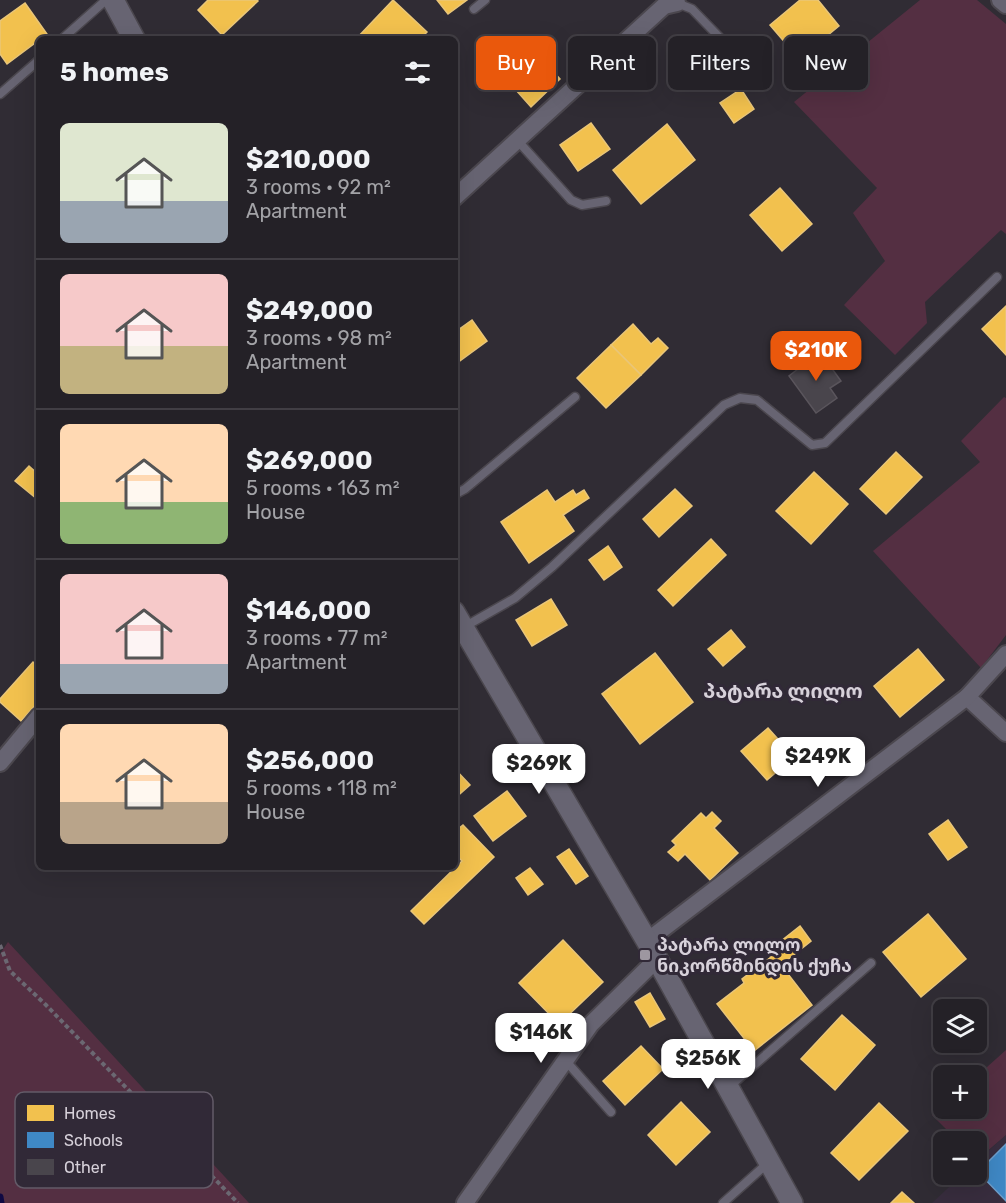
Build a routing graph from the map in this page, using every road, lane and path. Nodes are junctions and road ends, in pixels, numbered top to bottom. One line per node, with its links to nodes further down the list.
1 (106, 0): 8 (lane)
2 (113, 0): 9 (street)
3 (485, 0): 7 (lane)
4 (1000, 0): 6 (street)
5 (677, 3): 10 (lane); 13 (street)
6 (1006, 5)
7 (474, 9)
8 (65, 36)
9 (132, 36)
10 (718, 36)
11 (36, 63): 12 (lane)
12 (0, 94)
13 (518, 141): 14 (street); 15 (lane)
14 (458, 194)
15 (606, 201)
16 (997, 277): 19 (lane)
17 (575, 397): 18 (lane)
18 (458, 493)
19 (459, 620): 26 (street)
20 (1006, 654): 21 (street)
21 (967, 697): 23 (street); 26 (street)
22 (36, 720): 24 (street)
23 (1006, 733)
24 (0, 763)
25 (0, 945): 30 (path)
26 (652, 950): 28 (street); 29 (street)
27 (871, 963): 29 (lane)
28 (565, 1060): 31 (lane); 35 (street)
29 (729, 1087): 32 (street)
30 (130, 1092)
31 (611, 1112)
32 (769, 1162): 36 (lane); 37 (street)
33 (213, 1177): 34 (path)
34 (238, 1203)
35 (465, 1203)
36 (723, 1203)
37 (792, 1203)

